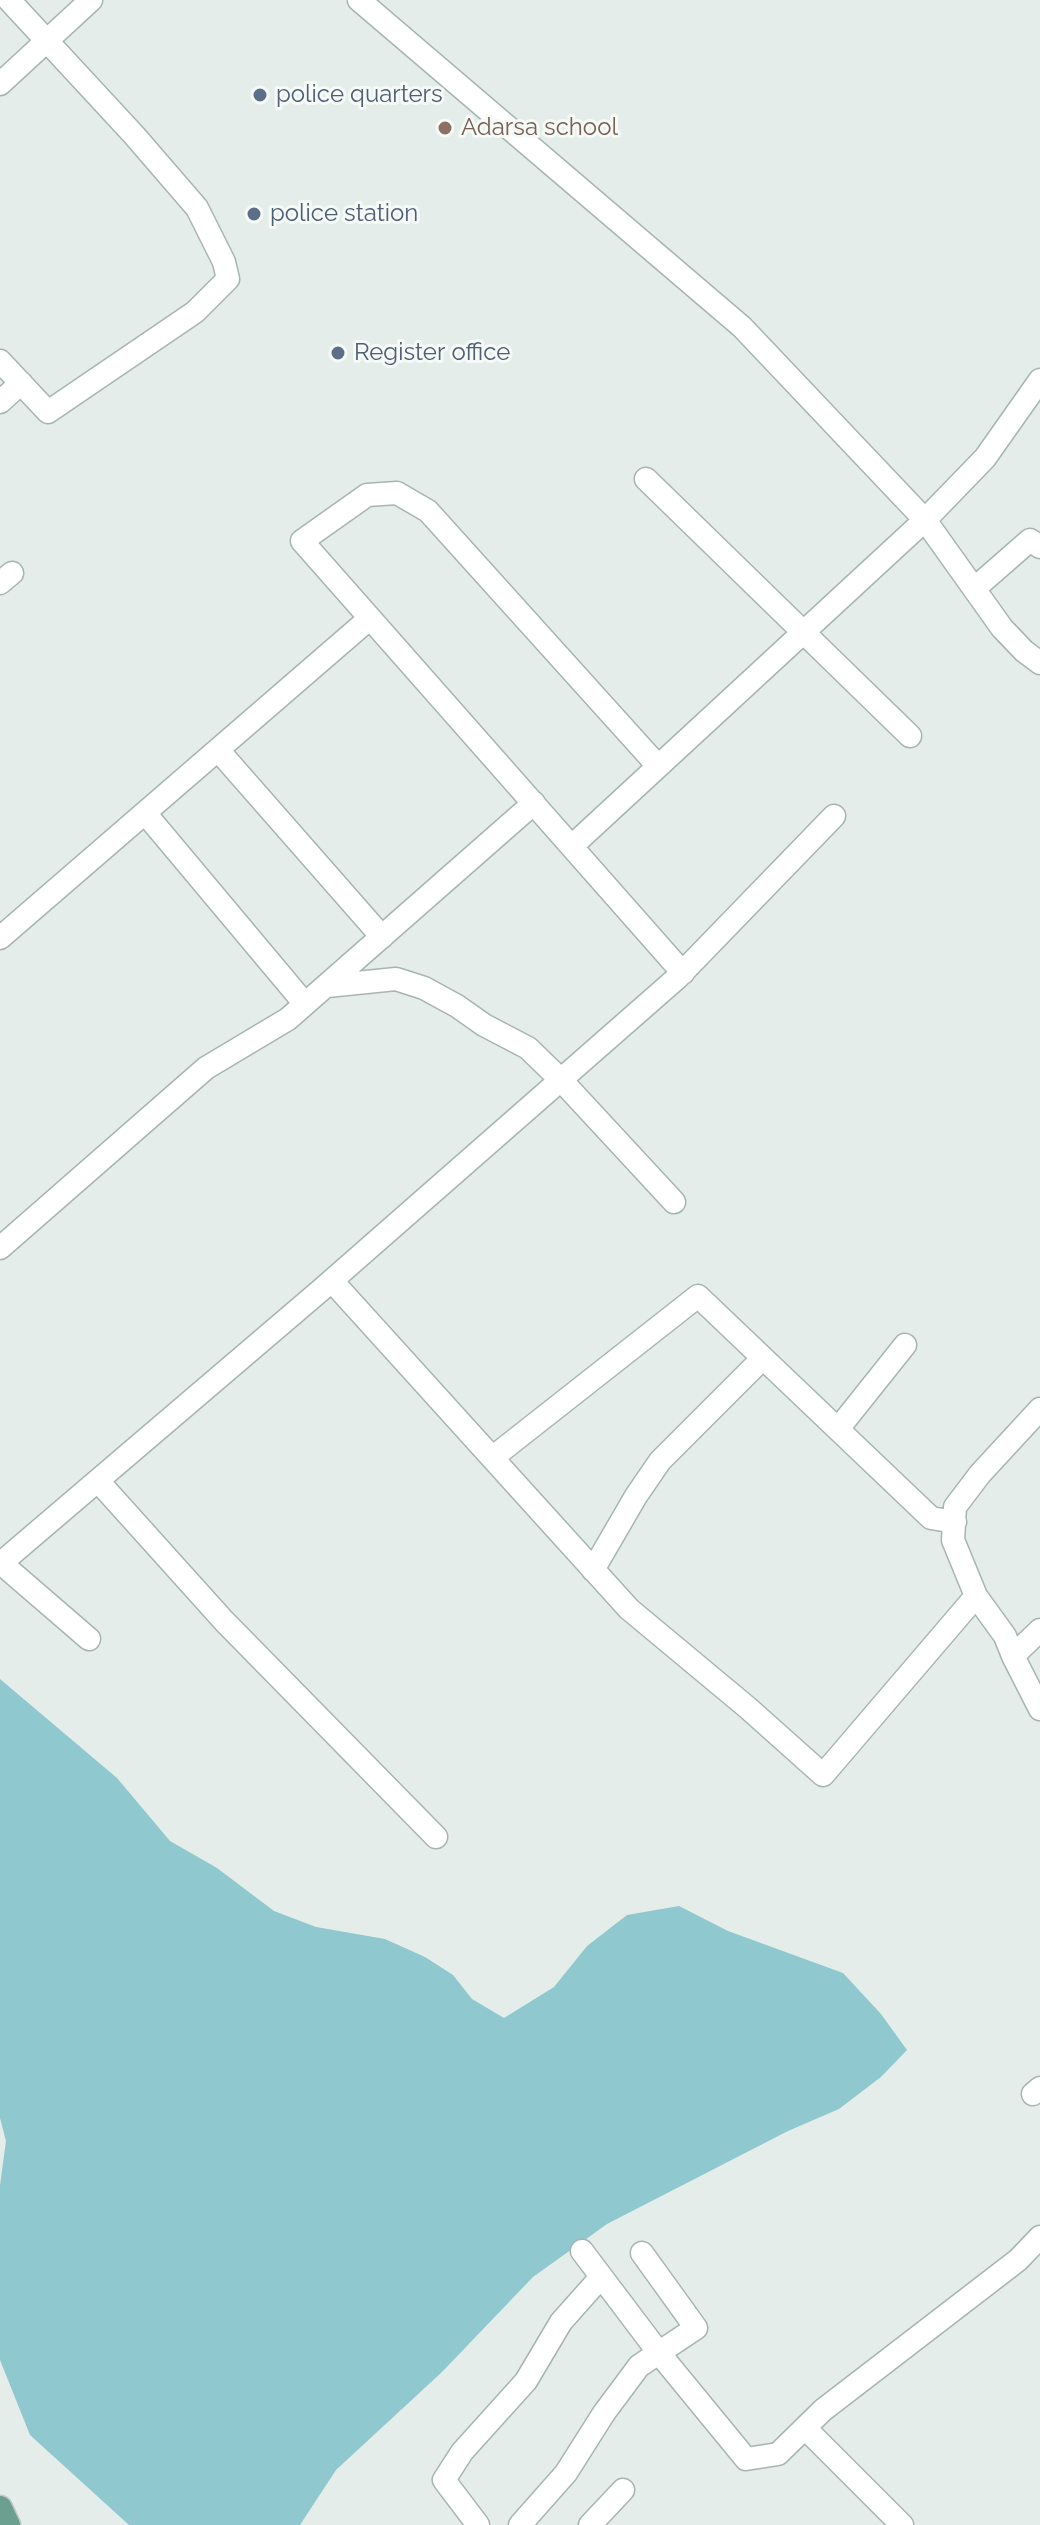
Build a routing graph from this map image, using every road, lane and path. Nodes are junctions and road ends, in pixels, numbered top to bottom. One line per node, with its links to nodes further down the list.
1 (9, 0): 4 (street)
2 (91, 0): 4 (street)
3 (359, 0): 11 (street)
4 (46, 41): 5 (street); 8 (street)
5 (0, 84)
6 (0, 361): 8 (street)
7 (1040, 380): 11 (street)
8 (21, 383): 9 (street)
9 (0, 402)
10 (646, 479): 15 (street)
11 (925, 520): 13 (street); 15 (street)
12 (1038, 543): 13 (street)
13 (974, 589): 16 (street)
14 (369, 619): 18 (street); 19 (street); 20 (street)
15 (806, 632): 17 (street); 19 (street)
16 (1040, 663)
17 (910, 736)
18 (218, 750): 21 (street); 24 (street)
19 (658, 766): 23 (street)
20 (534, 803): 23 (street); 24 (street)
21 (145, 813): 25 (street); 28 (street)
22 (834, 816): 26 (street)
23 (572, 846): 26 (street)
24 (382, 937): 27 (street)
25 (0, 938)
26 (683, 973): 29 (street)
27 (327, 986): 28 (street); 29 (street)
28 (305, 1004): 31 (street)
29 (561, 1080): 30 (street); 32 (street)
30 (674, 1202)
31 (0, 1248)
32 (332, 1281): 37 (street); 38 (street)
33 (905, 1345): 36 (street)
34 (763, 1358): 36 (street); 37 (street); 41 (street)
35 (1040, 1409): 39 (street)
36 (838, 1429): 39 (street)
37 (492, 1458): 41 (street)
38 (98, 1481): 40 (street); 47 (street)
39 (955, 1522): 42 (street)
40 (0, 1564): 44 (street)
41 (593, 1570): 42 (street)
42 (976, 1596): 45 (street)
43 (1040, 1630): 45 (street)
44 (89, 1639)
45 (1013, 1656): 46 (street)
46 (1040, 1709)
47 (436, 1837)
48 (1040, 2237): 53 (street)
49 (582, 2251): 51 (street)
50 (642, 2253): 52 (street)
51 (601, 2277): 52 (street); 57 (street)
52 (659, 2353): 53 (street); 58 (street)
53 (805, 2428): 60 (street)
54 (623, 2490): 59 (street)
55 (0, 2508): 56 (main road)
56 (8, 2525)
57 (478, 2525)
58 (520, 2525)
59 (590, 2525)
60 (902, 2525)

